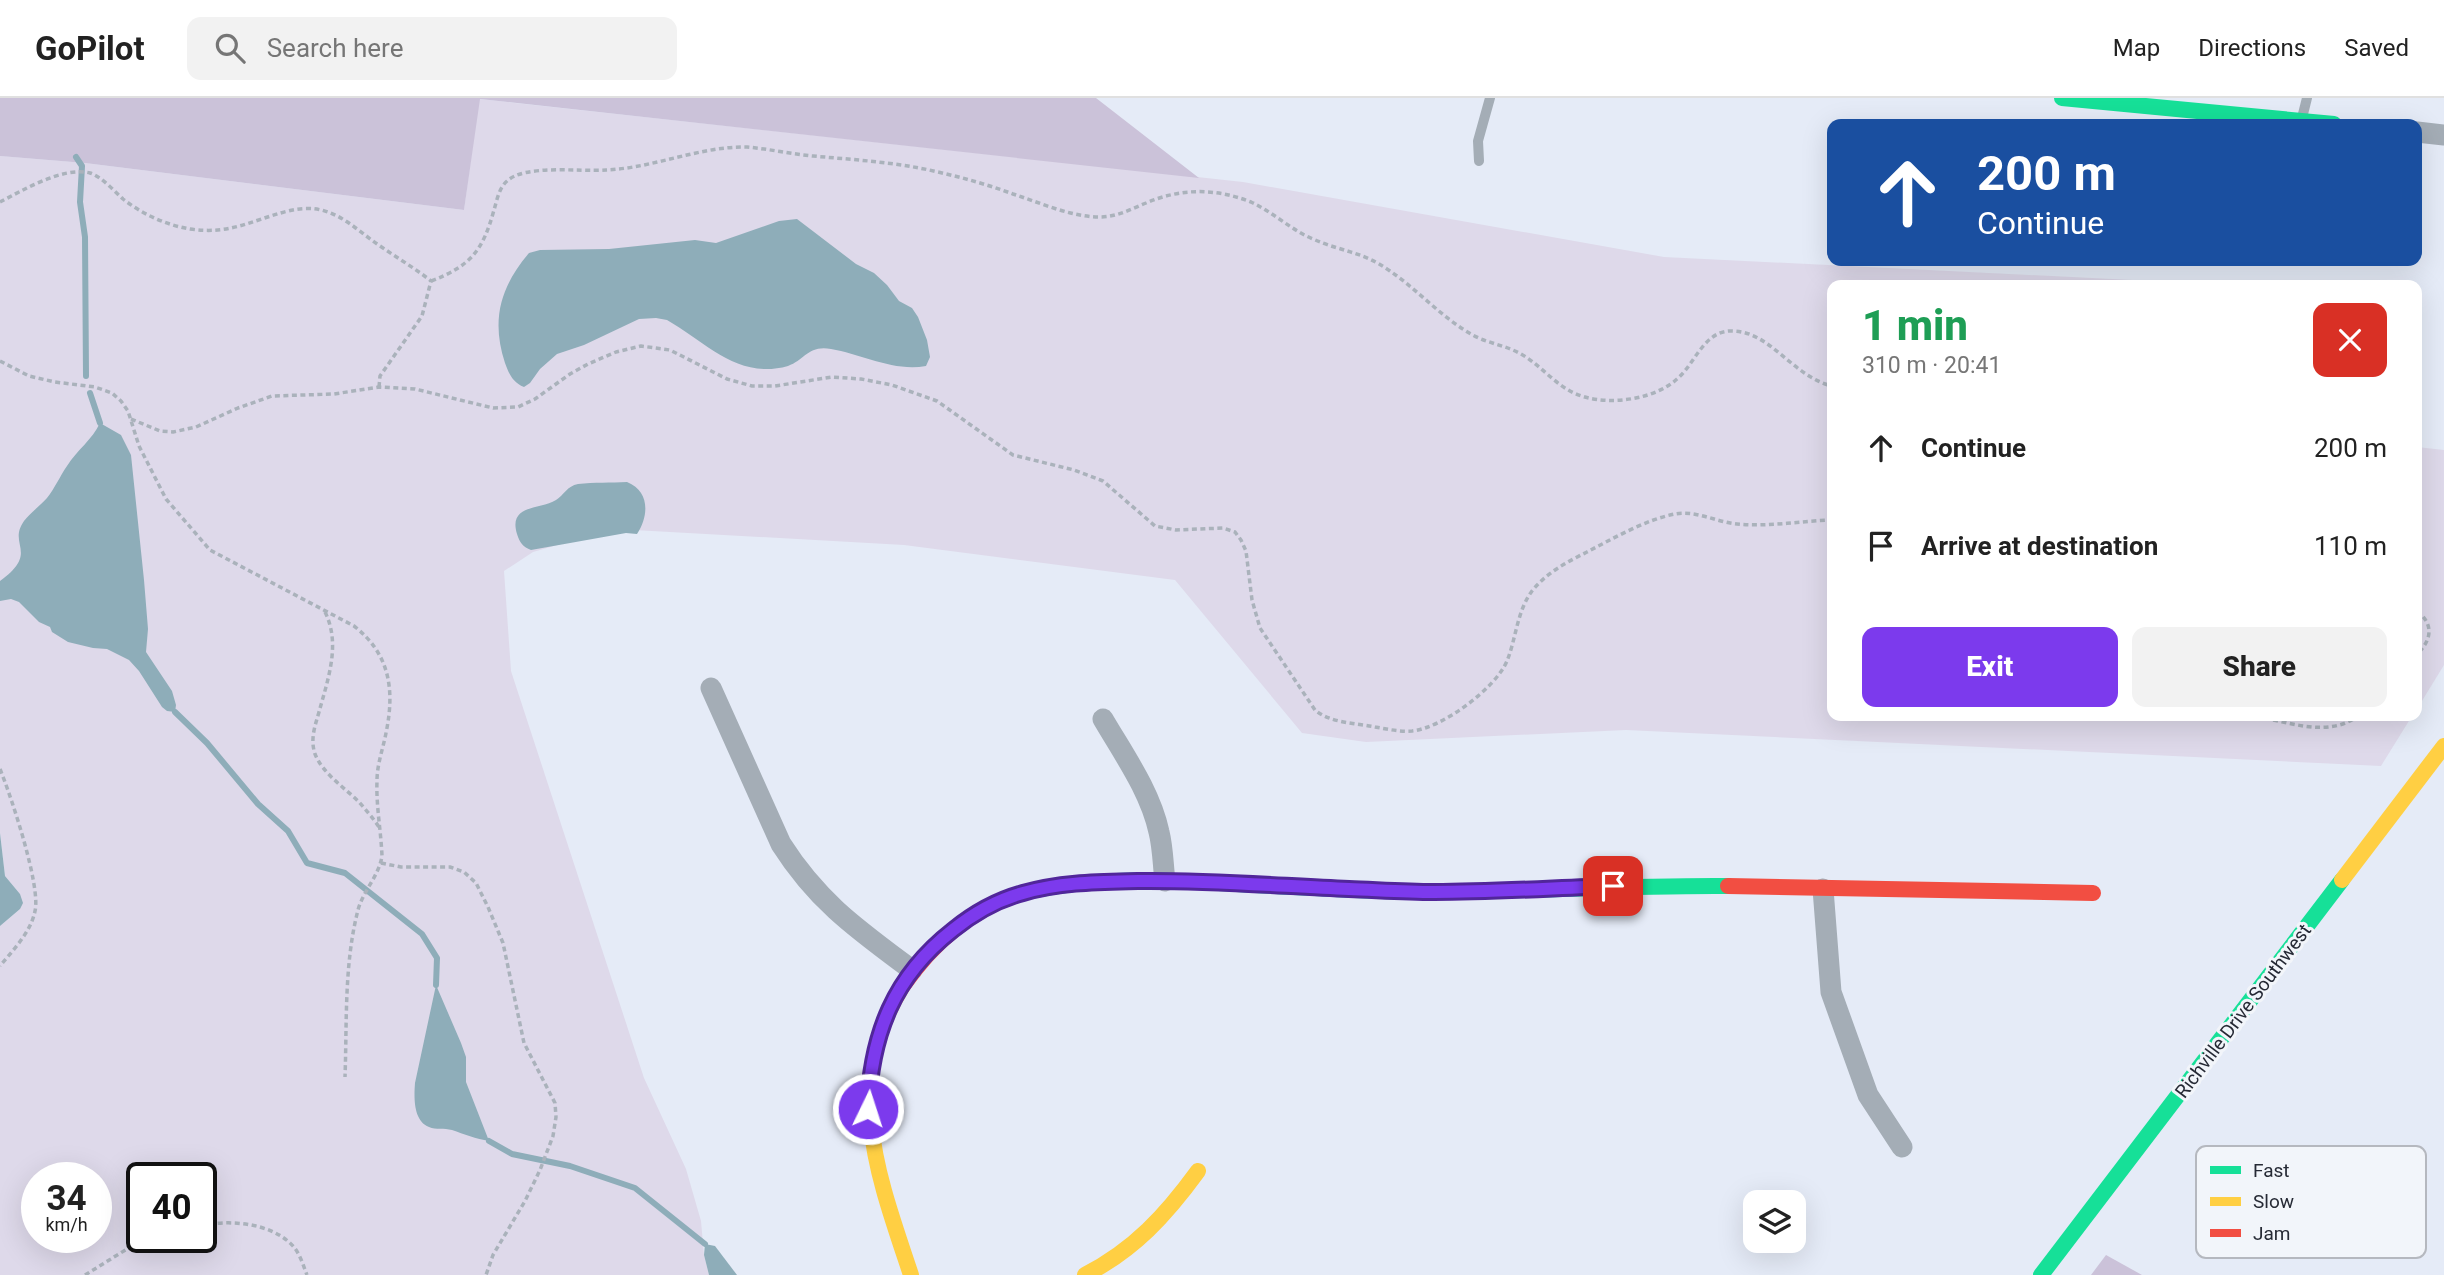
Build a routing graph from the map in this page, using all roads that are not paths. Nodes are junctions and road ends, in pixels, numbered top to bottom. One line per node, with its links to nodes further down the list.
1 (1490, 98): 8 (lane)
2 (2062, 98): 4 (street)
3 (2306, 98): 5 (lane)
4 (2281, 119)
5 (2302, 119)
6 (2422, 133): 7 (street)
7 (2444, 135)
8 (1479, 161)
9 (711, 688): 15 (street)
10 (1103, 719): 12 (street)
11 (2444, 746): 20 (street, Richville Drive Southwest)
12 (1165, 881): 13 (street); 15 (street)
13 (1823, 889): 14 (street); 16 (street)
14 (2093, 893)
15 (912, 970): 18 (street)
16 (1902, 1147)
17 (1198, 1171): 19 (street)
18 (911, 1275)
19 (1085, 1275)
20 (2041, 1275)

